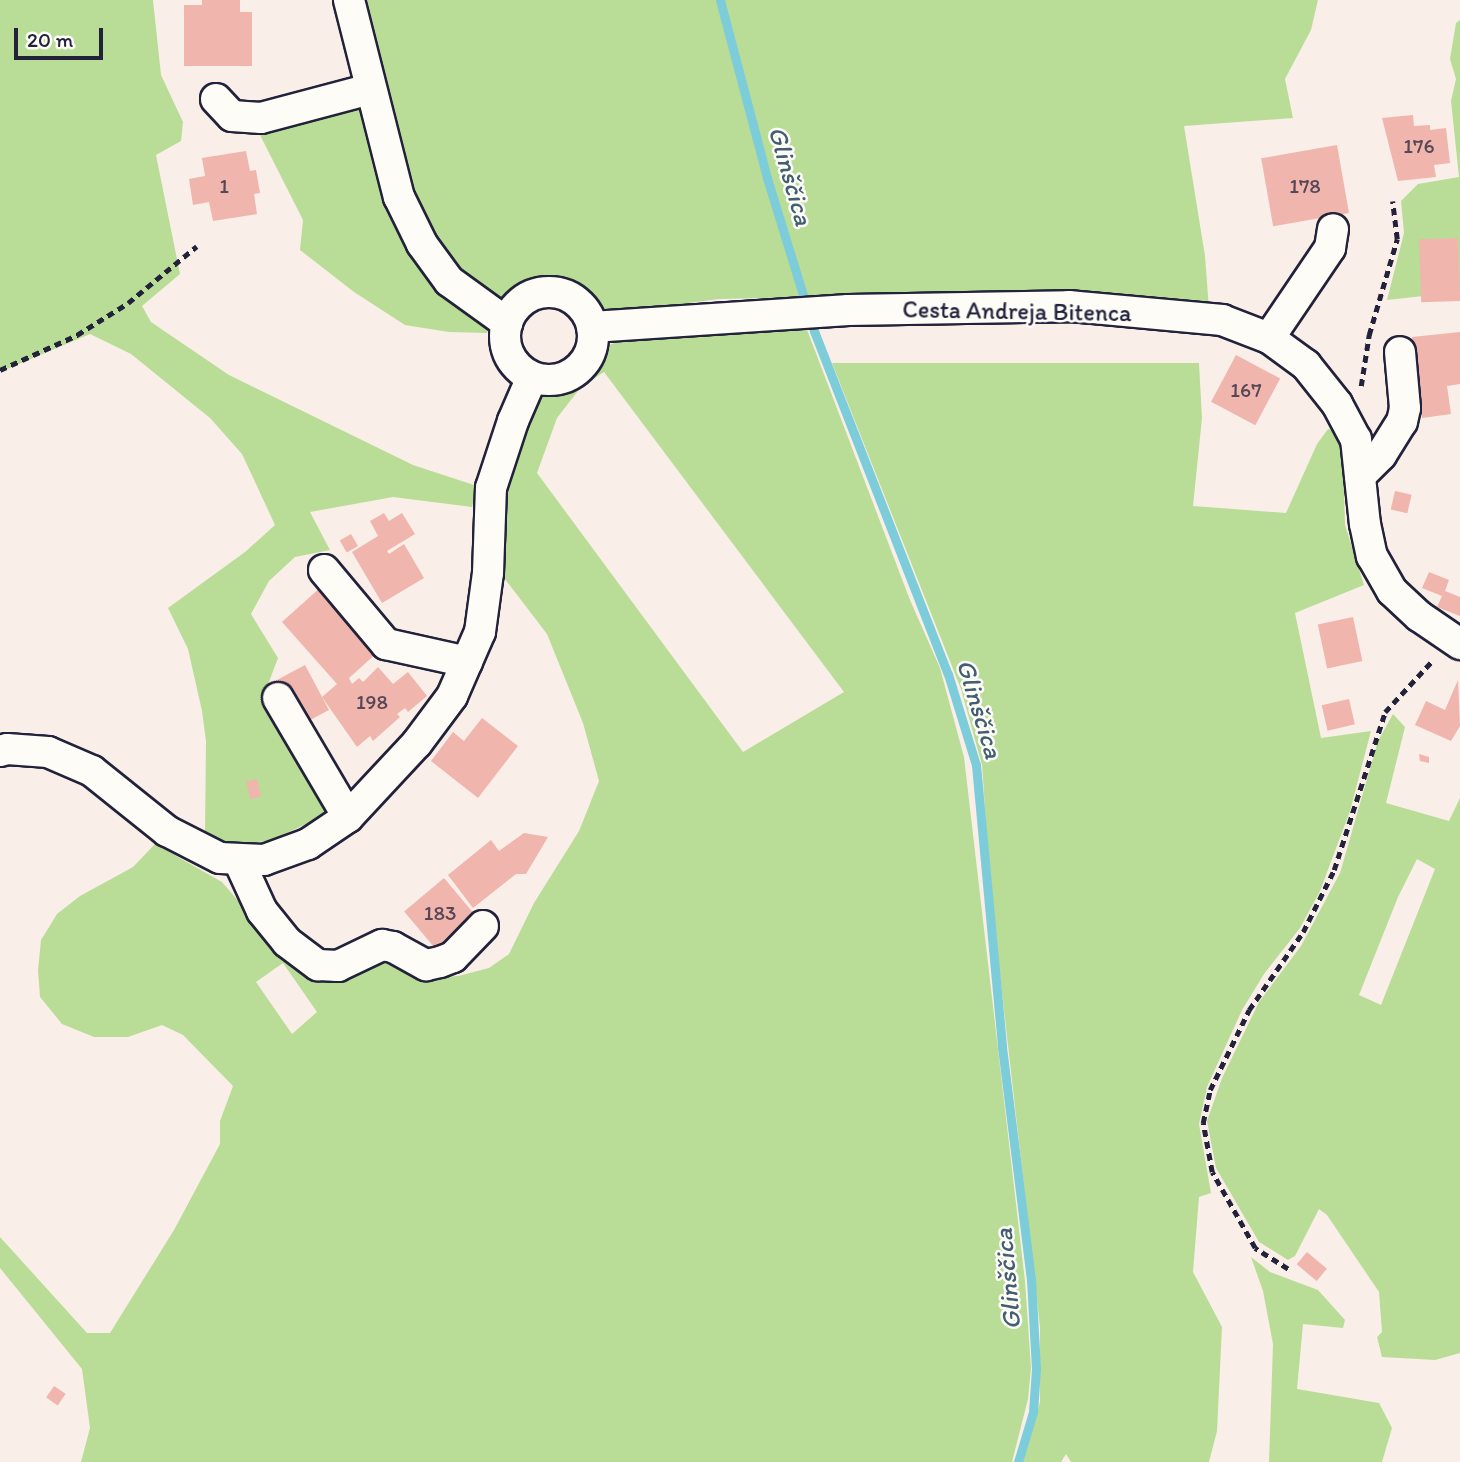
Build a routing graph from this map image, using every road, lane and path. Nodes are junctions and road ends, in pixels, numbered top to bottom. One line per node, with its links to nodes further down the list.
1 (349, 0): 2 (street)
2 (370, 89): 3 (street); 7 (street)
3 (215, 99)
4 (1392, 201): 13 (path)
5 (1334, 229): 9 (street)
6 (197, 246): 11 (path)
7 (507, 323): 8 (street); 12 (street)
8 (592, 327): 9 (street, Cesta Andreja Bitenca); 12 (street)
9 (1269, 338): 14 (street, Cesta Andreja Bitenca)
10 (1400, 352): 14 (street)
11 (0, 370)
12 (532, 377): 17 (street)
13 (1359, 393)
14 (1360, 476): 16 (street, Cesta Andreja Bitenca)
15 (324, 570): 17 (street)
16 (1456, 642): 23 (path)
17 (467, 662): 20 (street)
18 (278, 698): 20 (street)
19 (0, 751): 21 (street)
20 (348, 817): 21 (street)
21 (239, 861): 22 (street)
22 (484, 926)
23 (1288, 1269)

